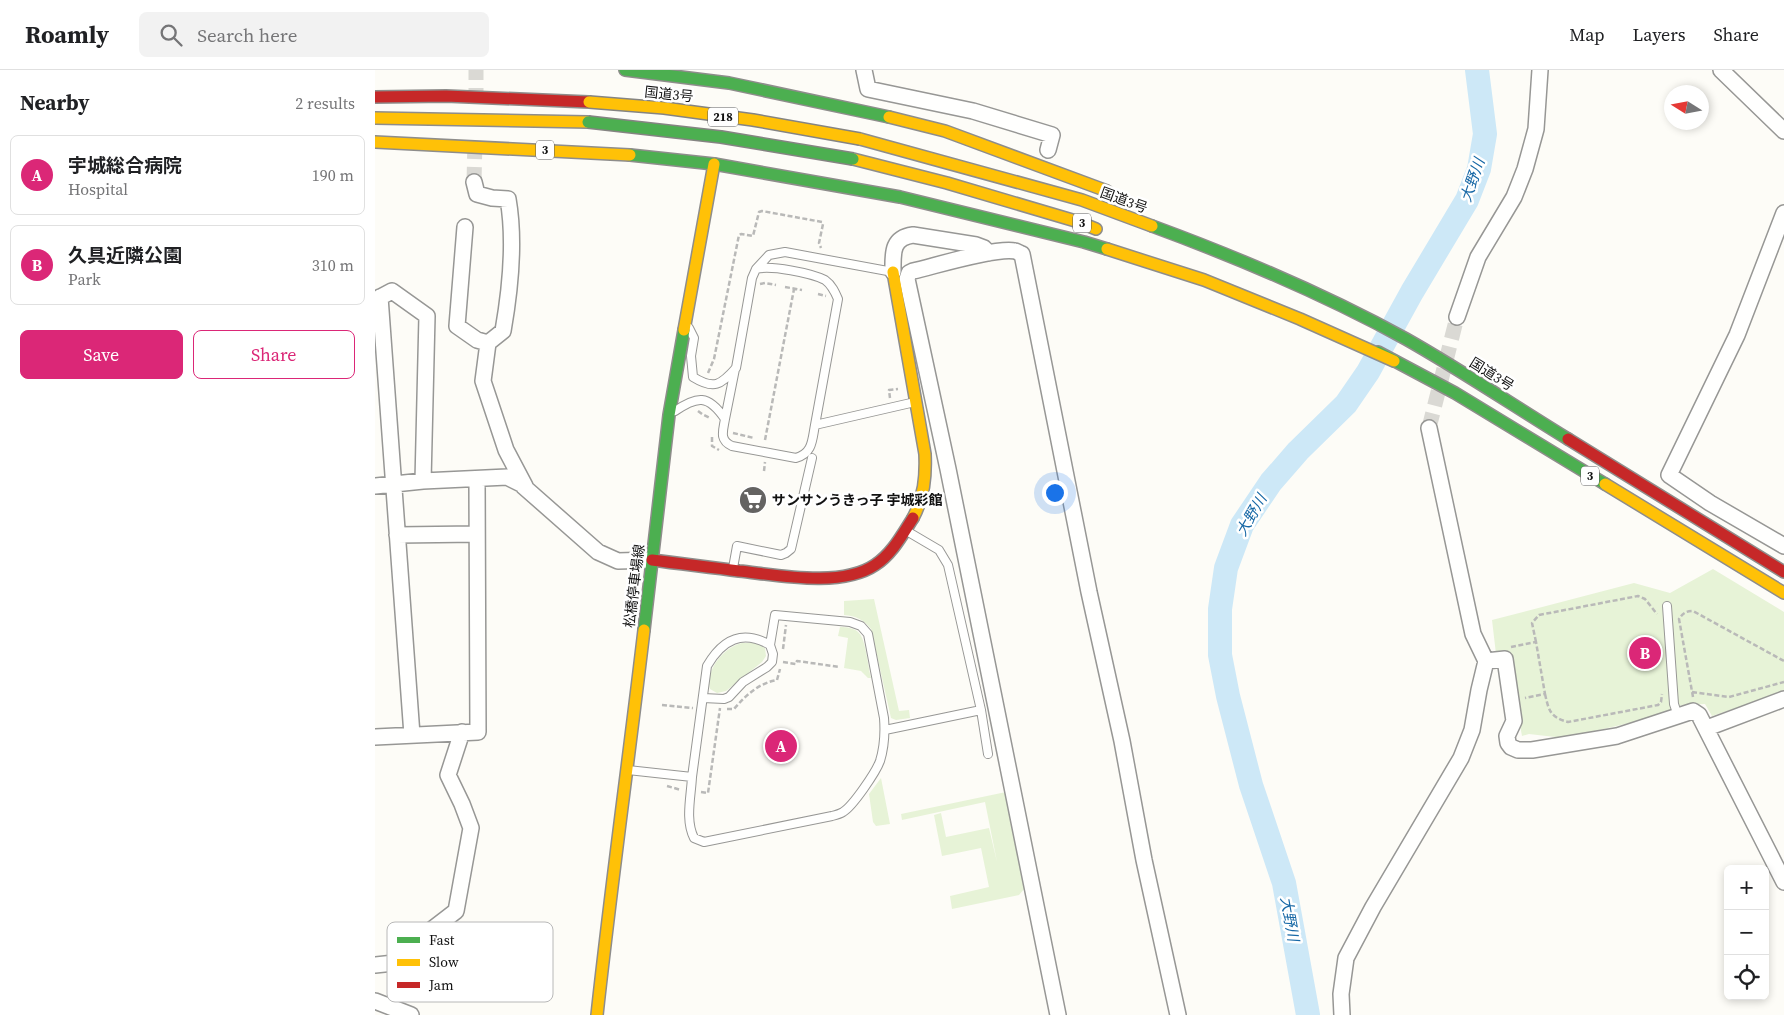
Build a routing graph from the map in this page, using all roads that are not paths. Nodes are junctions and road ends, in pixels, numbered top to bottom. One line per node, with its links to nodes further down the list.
1 (625, 70): 6 (main road)
2 (732, 70): 6 (main road, 218)
3 (864, 70): 11 (street)
4 (1540, 70): 26 (street)
5 (1721, 70): 9 (street)
6 (727, 92): 12 (main road, 218); 14 (main road)
7 (375, 97): 23 (main road, 国道3号 / 3, bridge)
8 (375, 118): 18 (main road, 3, bridge)
9 (1784, 131)
10 (375, 142): 12 (main road, 3)
11 (1049, 150)
12 (716, 155): 25 (main road); 27 (main road, 松橋停車場線)
13 (474, 182): 28 (street)
14 (1118, 196)
15 (1784, 212): 44 (street)
16 (465, 227): 28 (street)
17 (1197, 230): 23 (main road)
18 (1107, 233)
19 (989, 253): 22 (street); 69 (street); 70 (street)
20 (1161, 254): 25 (main road, 3)
21 (756, 269): 22 (lane); 29 (lane); 33 (lane)
22 (893, 272): 30 (main road)
23 (1294, 282): 47 (main road, 国道3号 / 3)
24 (378, 299): 37 (street); 38 (street)
25 (1302, 315): 48 (main road, 3)
26 (1457, 317)
27 (685, 323): 29 (lane); 31 (main road, 松橋停車場線)
28 (488, 343): 40 (street)
29 (735, 368): 32 (lane)
30 (917, 402): 33 (lane); 41 (main road)
31 (669, 415): 32 (lane); 45 (main road, 松橋停車場線)
32 (725, 419): 33 (lane)
33 (815, 425)
34 (1429, 428): 51 (street)
35 (811, 458): 46 (lane)
36 (477, 479): 37 (street); 40 (street); 42 (street)
37 (423, 481): 38 (street)
38 (393, 484): 39 (street); 43 (street)
39 (375, 486)
40 (523, 486): 45 (street)
41 (905, 530): 46 (main road); 54 (lane)
42 (477, 534): 43 (street); 58 (street)
43 (397, 536): 59 (street)
44 (1784, 546)
45 (652, 560): 46 (main road); 62 (main road, 松橋停車場線)
46 (733, 570)
47 (1784, 572)
48 (1784, 593)
49 (1667, 606): 55 (lane)
50 (770, 645): 52 (lane); 52 (lane); 57 (lane)
51 (1486, 661): 55 (street); 71 (street)
52 (703, 698): 63 (lane)
53 (1784, 699): 56 (street)
54 (981, 710): 57 (lane); 61 (lane)
55 (1677, 716): 56 (street)
56 (1707, 728): 64 (street)
57 (885, 730): 63 (lane)
58 (462, 732): 59 (street); 65 (street)
59 (412, 735): 60 (street)
60 (375, 737)
61 (988, 754)
62 (626, 769): 63 (lane); 68 (main road, 松橋停車場線)
63 (693, 777)
64 (1784, 882)
65 (441, 922)
66 (375, 1001): 67 (street)
67 (411, 1015)
68 (597, 1015)
69 (1058, 1015)
70 (1178, 1015)
71 (1343, 1015)

